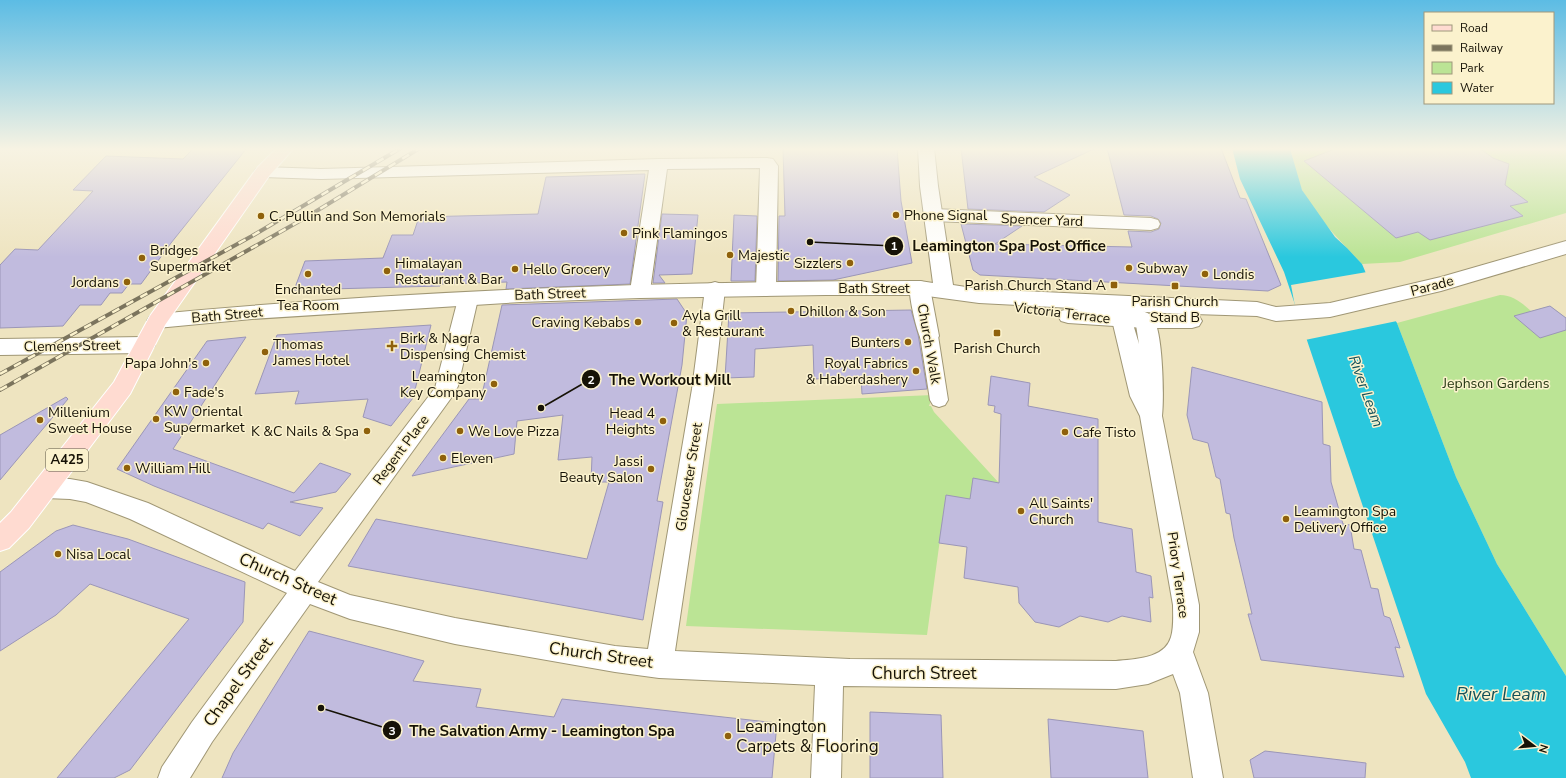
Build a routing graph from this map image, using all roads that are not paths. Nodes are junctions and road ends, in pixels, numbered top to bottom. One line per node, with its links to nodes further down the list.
1 (254, 184): 17 (main road, A425)
2 (656, 184): 12 (street)
3 (770, 184): 10 (street)
4 (930, 184): 5 (street)
5 (933, 215): 6 (street, Spencer Yard); 11 (street)
6 (1151, 224)
7 (1566, 247): 15 (street, Parade)
8 (920, 288): 10 (street, Bath Street); 11 (street, Bath Street); 18 (street, Church Walk)
9 (715, 289): 10 (street, Bath Street); 12 (street, Bath Street); 26 (street, Gloucester Street)
10 (766, 289)
11 (944, 290): 13 (street, Victoria Terrace)
12 (640, 291): 14 (street, Bath Street)
13 (979, 296): 16 (street, Victoria Terrace); 16 (street, Victoria Terrace)
14 (468, 299): 17 (street, Bath Street); 24 (street, Regent Place)
15 (1296, 313): 16 (street, Victoria Terrace)
16 (1133, 314): 25 (street, Priory Terrace)
17 (157, 321): 19 (main road, A425)
18 (929, 336): 21 (street, Church Walk)
19 (144, 345): 20 (street, Clemens Street); 22 (main road, A425)
20 (0, 347)
21 (939, 400)
22 (45, 488): 23 (main road, A425); 24 (street, Church Street)
23 (0, 540)
24 (302, 587): 26 (street, Church Street); 28 (street, Chapel Street)
25 (1179, 651): 27 (street, Church Street); 30 (street)
26 (659, 664): 27 (street, Church Street)
27 (829, 672): 29 (street)
28 (173, 778)
29 (826, 778)
30 (1208, 778)

